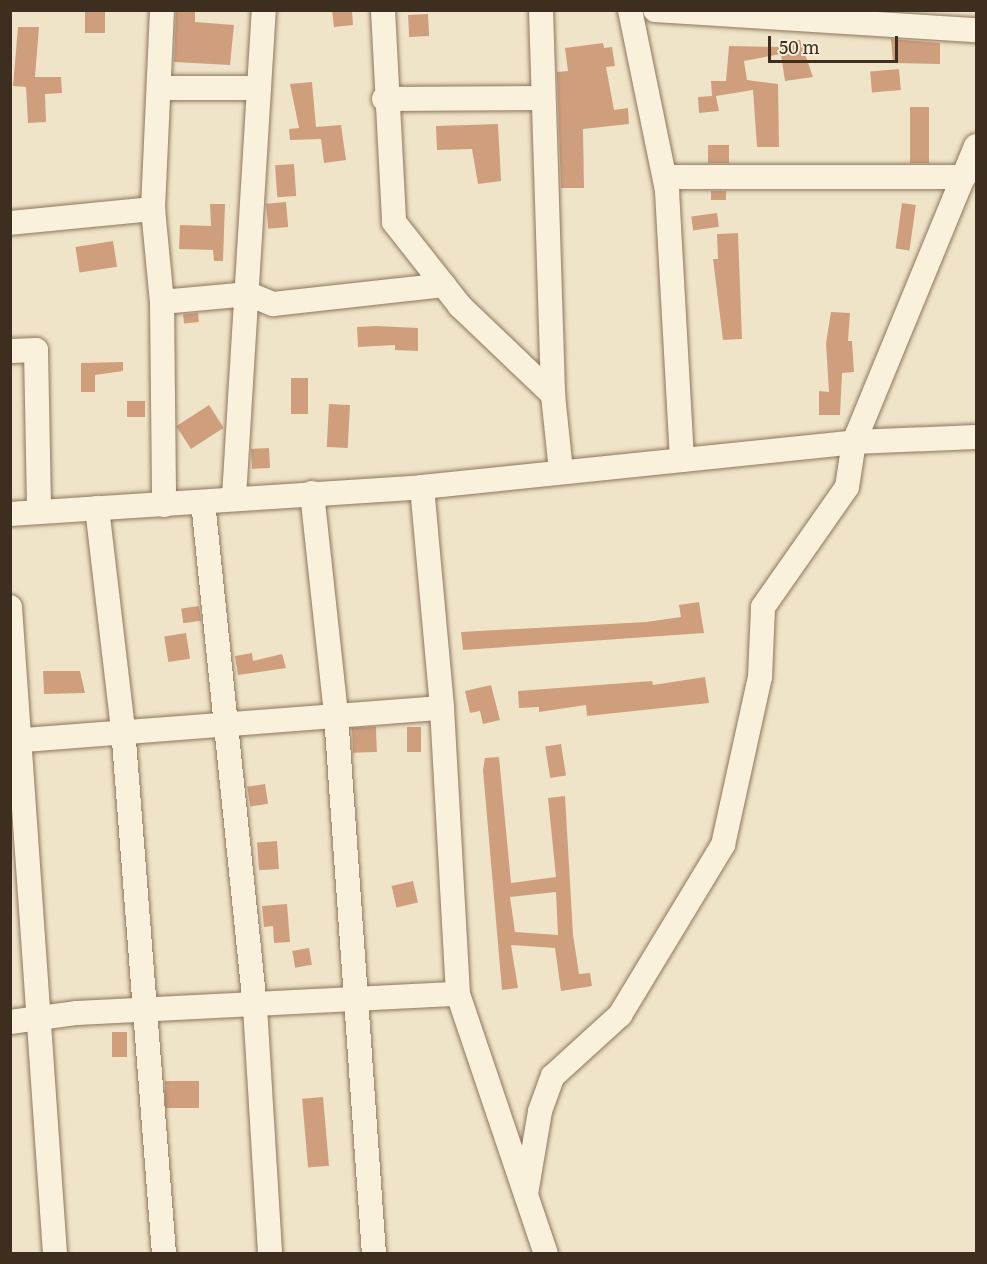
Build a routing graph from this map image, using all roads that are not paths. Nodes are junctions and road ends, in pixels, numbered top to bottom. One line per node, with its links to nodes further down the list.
1 (162, 10): 8 (street)
2 (264, 10): 9 (street)
3 (383, 10): 11 (street)
4 (541, 10): 10 (street)
5 (630, 10): 13 (street)
6 (655, 10): 7 (street)
7 (976, 30)
8 (159, 88): 9 (street); 15 (street)
9 (259, 88): 18 (street)
10 (543, 98): 11 (street); 21 (street)
11 (384, 99): 17 (street)
12 (976, 146): 14 (street)
13 (665, 177): 14 (street); 24 (street)
14 (964, 177): 23 (street)
15 (153, 209): 16 (street); 19 (street)
16 (10, 222)
17 (444, 285): 18 (street); 21 (street)
18 (249, 294): 19 (street); 28 (street)
19 (162, 302): 30 (street)
20 (10, 351): 32 (street)
21 (553, 395): 25 (street)
22 (976, 437): 23 (street)
23 (854, 442): 24 (street); 46 (street)
24 (682, 460): 25 (street)
25 (561, 471): 26 (street)
26 (422, 487): 27 (street); 35 (street)
27 (312, 493): 28 (street); 36 (street)
28 (234, 497): 29 (street)
29 (203, 502): 30 (street); 37 (street)
30 (164, 505): 31 (street)
31 (97, 508): 32 (street); 38 (street)
32 (39, 512): 33 (street)
33 (10, 514)
34 (10, 607): 39 (street)
35 (442, 708): 36 (street); 40 (street)
36 (336, 715): 37 (street); 41 (street)
37 (230, 721): 38 (street); 42 (street)
38 (123, 729): 39 (street); 43 (street)
39 (17, 740): 44 (street)
40 (458, 994): 41 (street); 46 (street)
41 (357, 1001): 42 (street); 50 (street)
42 (255, 1007): 43 (street); 49 (street)
43 (142, 1013): 44 (street); 48 (street)
44 (37, 1020): 45 (street); 47 (street)
45 (10, 1022)
46 (526, 1194): 51 (street)
47 (55, 1254)
48 (164, 1254)
49 (270, 1254)
50 (374, 1254)
51 (546, 1254)

